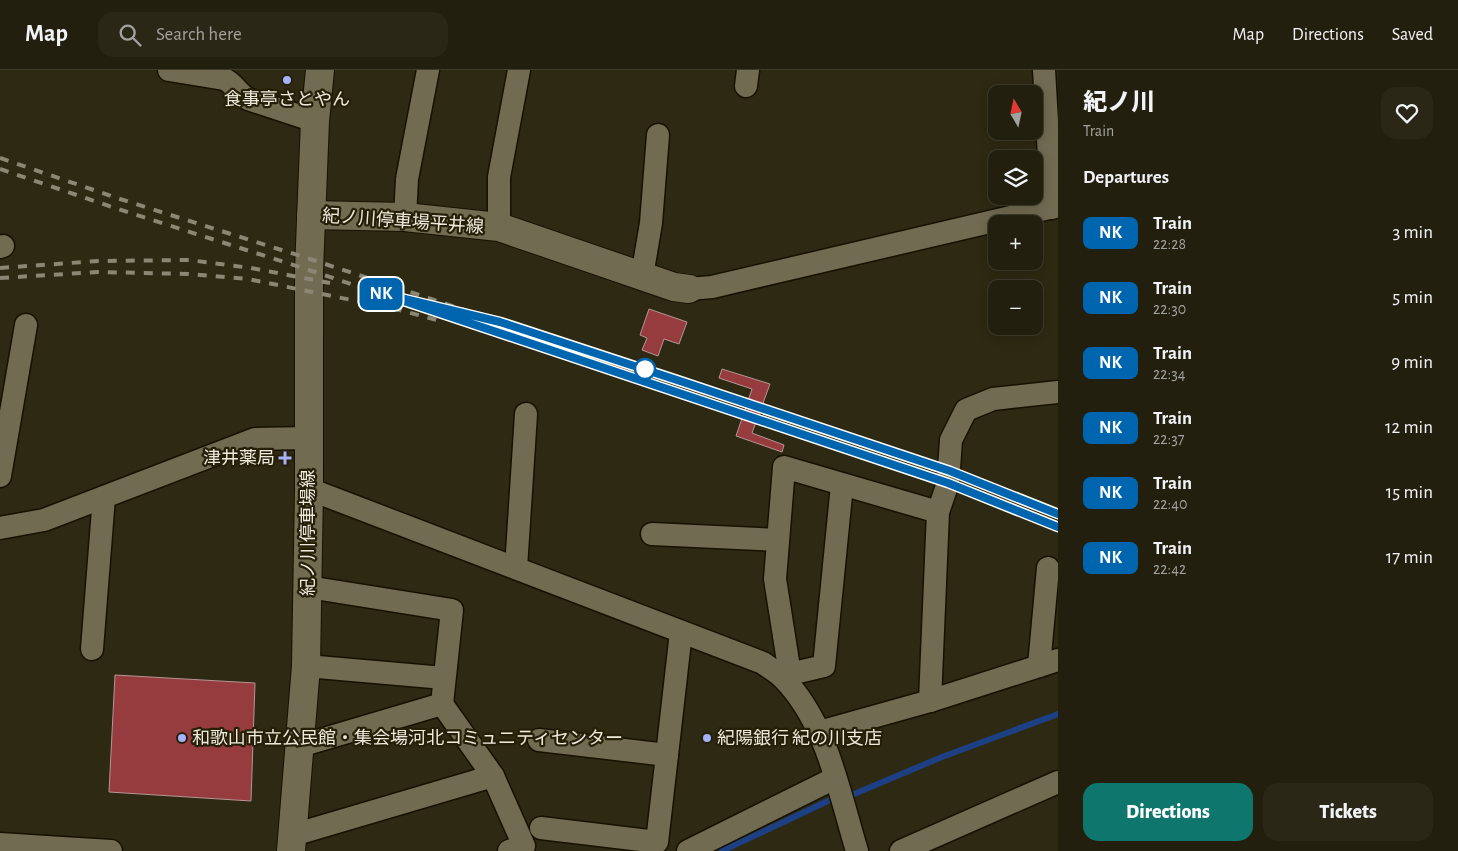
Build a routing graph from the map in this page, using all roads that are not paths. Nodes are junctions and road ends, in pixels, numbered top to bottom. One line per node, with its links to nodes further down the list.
1 (169, 70): 6 (street)
2 (320, 70): 6 (main road, 紀ノ川停車場平井線)
3 (428, 70): 10 (street)
4 (519, 70): 11 (street)
5 (1044, 70): 8 (street)
6 (315, 121): 9 (main road, 紀ノ川停車場平井線)
7 (658, 136): 12 (street)
8 (1055, 207): 13 (street)
9 (311, 215): 10 (main road, 紀ノ川停車場平井線); 17 (main road, 紀ノ川停車場線)
10 (405, 217): 11 (main road, 紀ノ川停車場平井線)
11 (499, 227): 12 (main road, 紀ノ川停車場平井線)
12 (642, 276): 13 (main road, 紀ノ川停車場平井線)
13 (689, 289)
14 (26, 325): 18 (street)
15 (1058, 392): 22 (street)
16 (526, 414): 27 (street)
17 (308, 438): 20 (main road, 紀ノ川停車場線); 21 (street)
18 (0, 476)
19 (842, 485): 22 (street); 26 (street); 34 (street)
20 (309, 489): 27 (street); 29 (main road, 紀ノ川停車場線)
21 (104, 496): 23 (street); 31 (street)
22 (938, 512): 36 (street)
23 (0, 528): 24 (street)
24 (0, 533)
25 (652, 534): 26 (street)
26 (778, 540): 34 (street)
27 (516, 568): 30 (street)
28 (1048, 568): 32 (street)
29 (308, 587): 33 (main road, 紀ノ川停車場線); 35 (street)
30 (681, 632): 34 (street); 41 (street)
31 (92, 649)
32 (1048, 663): 36 (street)
33 (306, 666): 35 (street); 40 (main road, 紀ノ川停車場線)
34 (785, 675): 38 (street)
35 (444, 678): 37 (street)
36 (930, 701): 38 (street)
37 (442, 704): 40 (street); 42 (street)
38 (819, 732): 44 (street)
39 (539, 740): 41 (street)
40 (300, 746): 46 (main road, 紀ノ川停車場線)
41 (667, 755): 48 (street)
42 (494, 776): 46 (street); 51 (street)
43 (1058, 782): 54 (street)
44 (838, 790): 52 (street); 53 (street)
45 (541, 828): 48 (street)
46 (292, 843)
47 (0, 844): 49 (street)
48 (606, 844)
49 (46, 849): 50 (street)
50 (111, 851)
51 (509, 851)
52 (688, 851)
53 (856, 851)
54 (901, 851)

